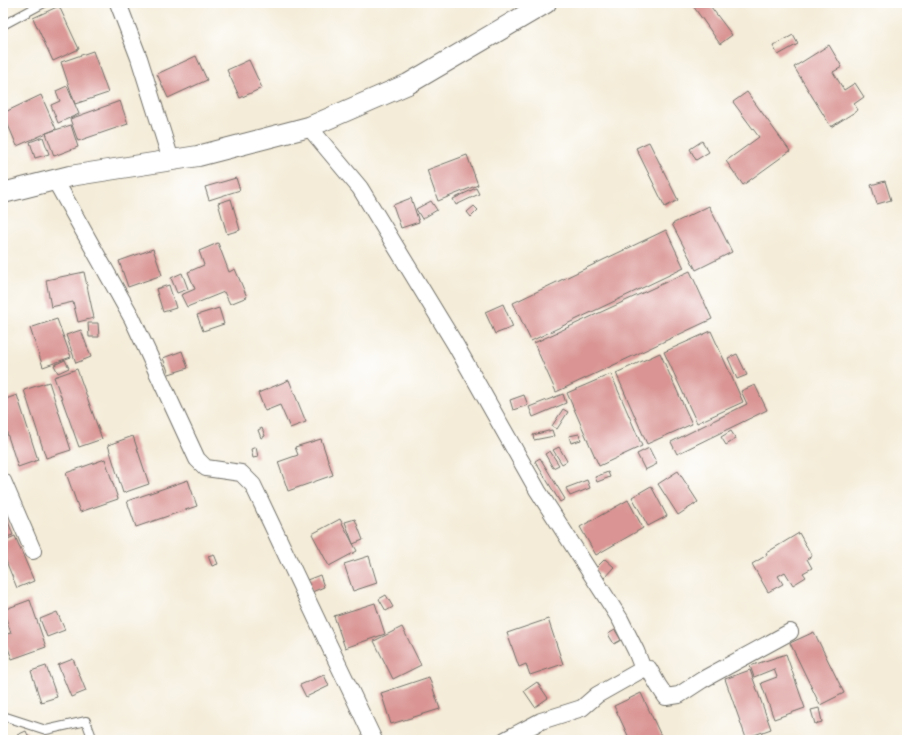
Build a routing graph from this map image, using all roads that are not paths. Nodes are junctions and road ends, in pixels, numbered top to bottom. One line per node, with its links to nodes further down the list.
1 (44, 3): 4 (lane)
2 (118, 3): 6 (street)
3 (546, 3): 5 (street)
4 (3, 25)
5 (309, 128): 6 (street); 12 (street)
6 (171, 160): 7 (street)
7 (55, 180): 8 (street); 15 (street)
8 (3, 193)
9 (3, 481): 10 (street)
10 (32, 551)
11 (790, 632): 12 (street)
12 (643, 669): 16 (street)
13 (3, 716): 14 (lane)
14 (94, 740)
15 (374, 740)
16 (505, 740)

